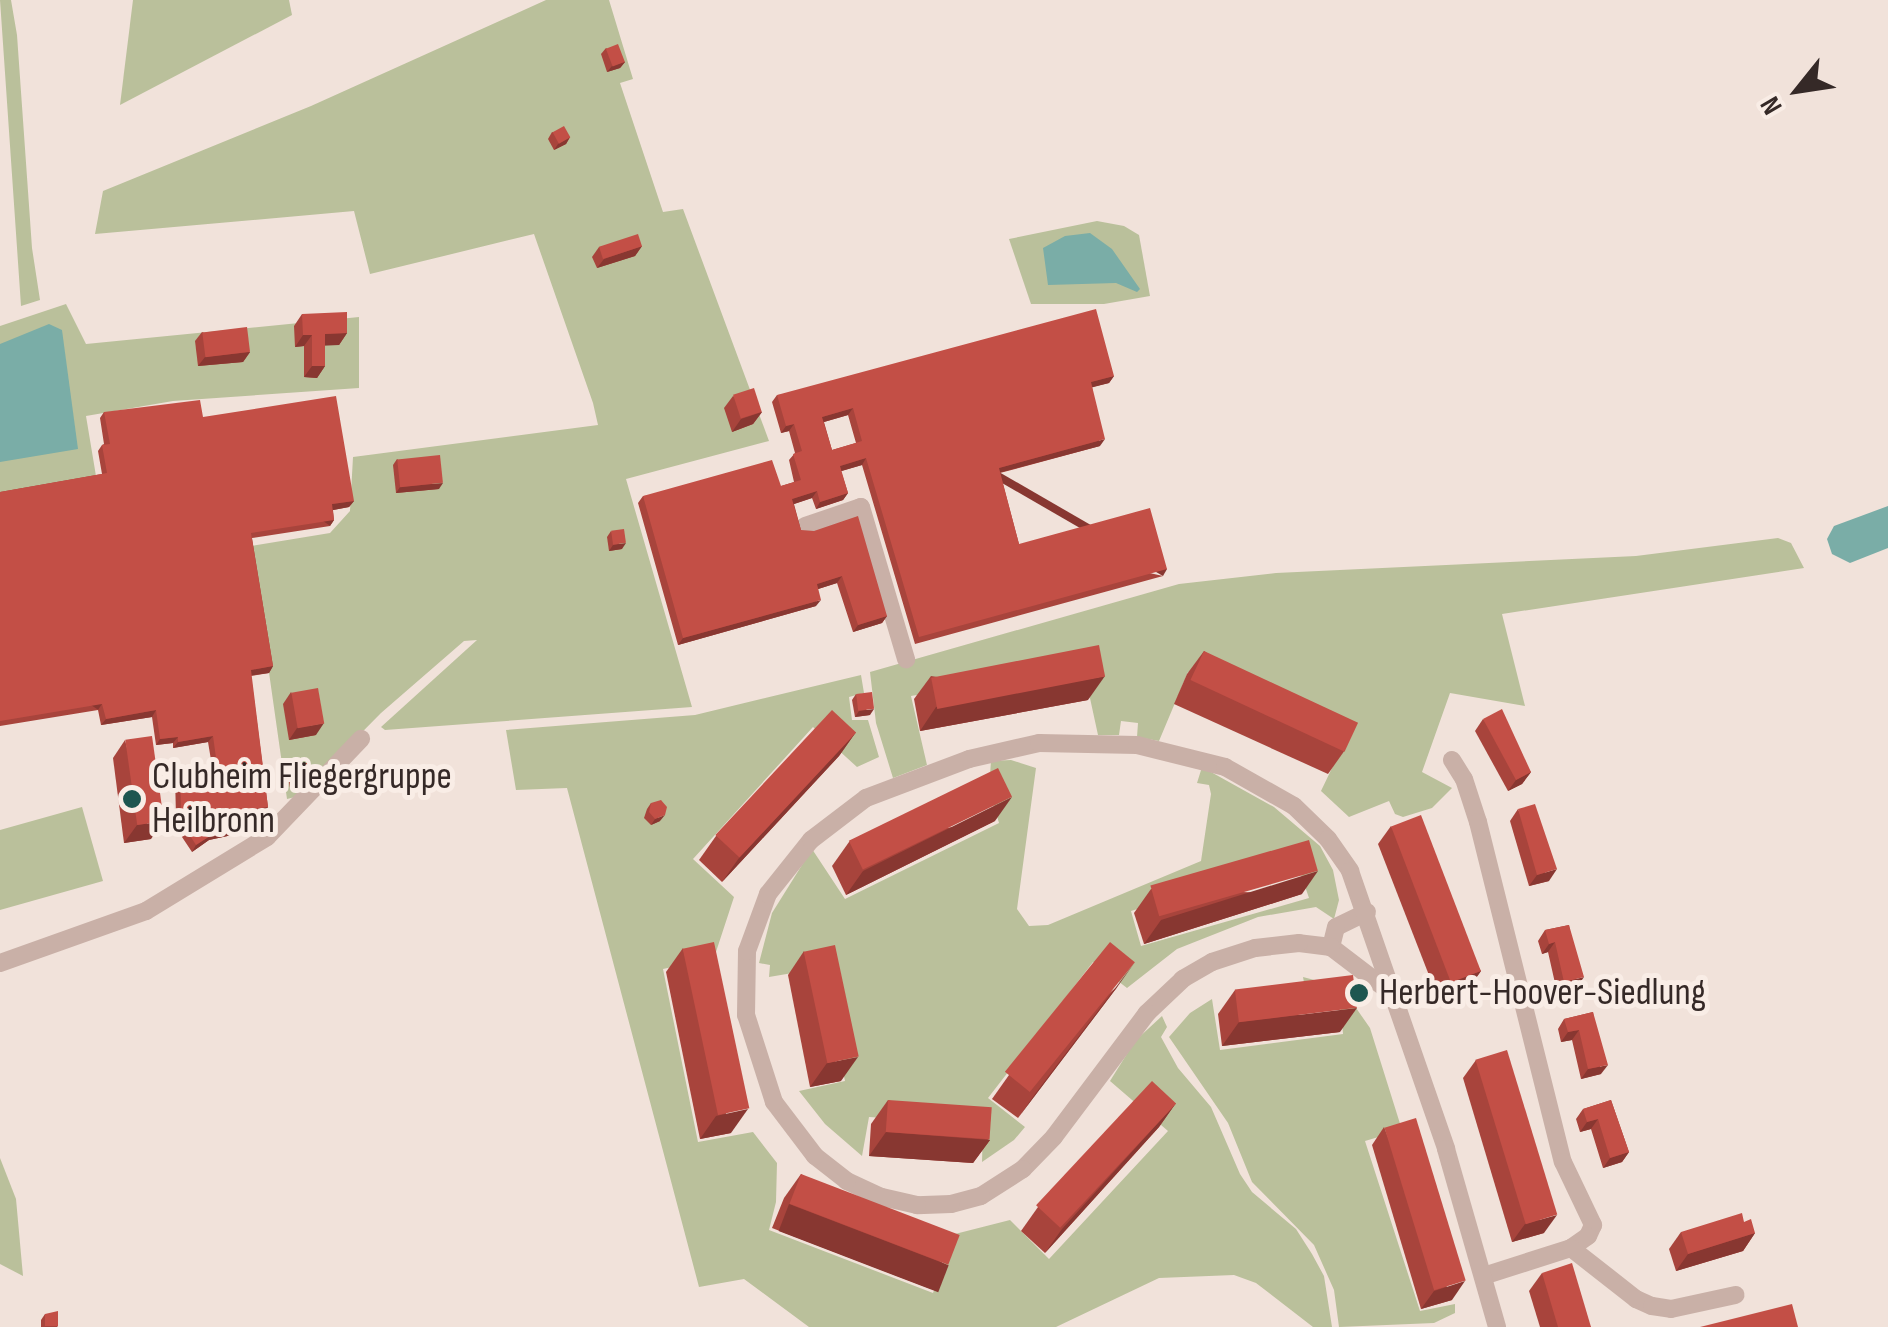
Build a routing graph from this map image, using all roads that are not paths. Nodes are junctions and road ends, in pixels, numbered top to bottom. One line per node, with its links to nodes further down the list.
1 (805, 526): 2 (street)
2 (906, 658)
3 (361, 739): 7 (street)
4 (1452, 760): 9 (street)
5 (1367, 912): 6 (street); 6 (street); 8 (street)
6 (1332, 947): 8 (street)
7 (0, 963)
8 (1395, 996): 10 (street)
9 (1571, 1248): 10 (street); 11 (street)
10 (1483, 1276): 12 (street)
11 (1735, 1295)
12 (1497, 1327)

